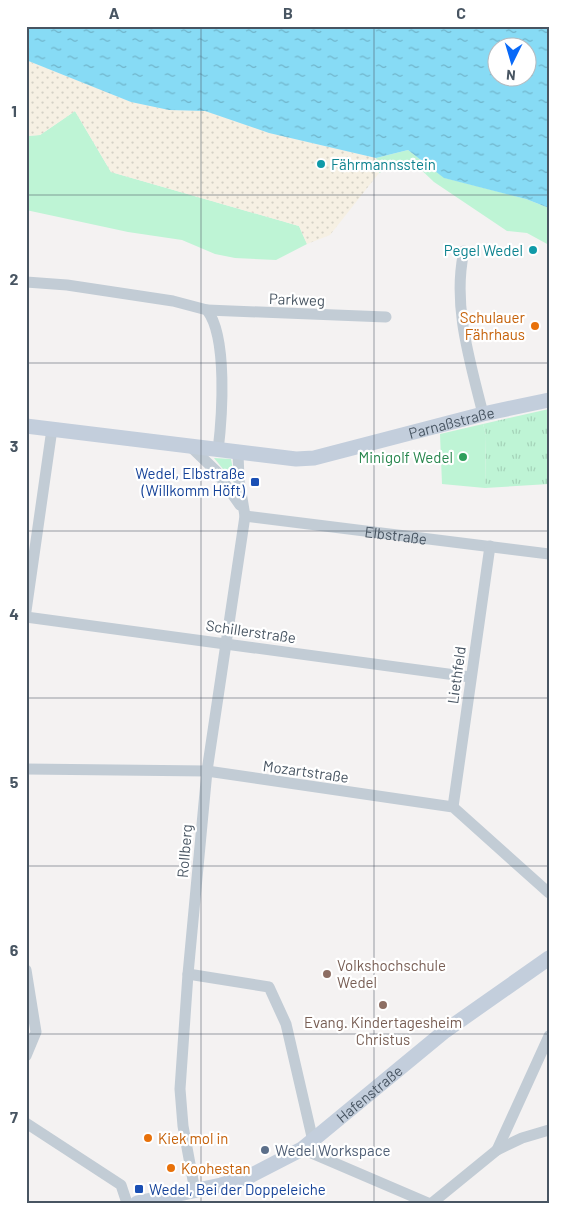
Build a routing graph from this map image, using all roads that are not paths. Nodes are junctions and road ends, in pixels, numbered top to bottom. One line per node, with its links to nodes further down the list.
1 (464, 251): 6 (street)
2 (26, 282): 3 (street, Parkweg)
3 (207, 310): 4 (street, Parkweg); 10 (street)
4 (386, 317)
5 (549, 400): 6 (street, Parnaßstraße)
6 (483, 414): 11 (street, Parnaßstraße)
7 (26, 426): 8 (street)
8 (52, 429): 9 (street); 15 (street)
9 (191, 447): 10 (street); 12 (street)
10 (218, 451): 11 (street)
11 (238, 453): 12 (street)
12 (245, 516): 13 (street, Elbstraße); 17 (street, Rollberg)
13 (490, 546): 14 (street, Elbstraße); 18 (street, Liethfeld)
14 (549, 554)
15 (26, 611)
16 (26, 617): 17 (street, Schillerstraße)
17 (226, 643): 18 (street, Schillerstraße); 20 (street, Rollberg)
18 (470, 677): 21 (street, Liethfeld)
19 (26, 769): 20 (street, Mozartstraße)
20 (207, 771): 21 (street, Mozartstraße); 25 (street, Rollberg)
21 (453, 807): 22 (street)
22 (549, 893)
23 (549, 958): 30 (street, Hafenstraße)
24 (26, 970): 27 (street)
25 (188, 974): 30 (street); 32 (street, Rollberg)
26 (549, 1036): 31 (street)
27 (26, 1056)
28 (26, 1123): 33 (street)
29 (549, 1130): 31 (street)
30 (308, 1145): 32 (street, Hafenstraße); 35 (street)
31 (498, 1150): 36 (street)
32 (196, 1197): 34 (street, Hafenstraße)
33 (128, 1203)
34 (137, 1203)
35 (428, 1203)
36 (432, 1203)

